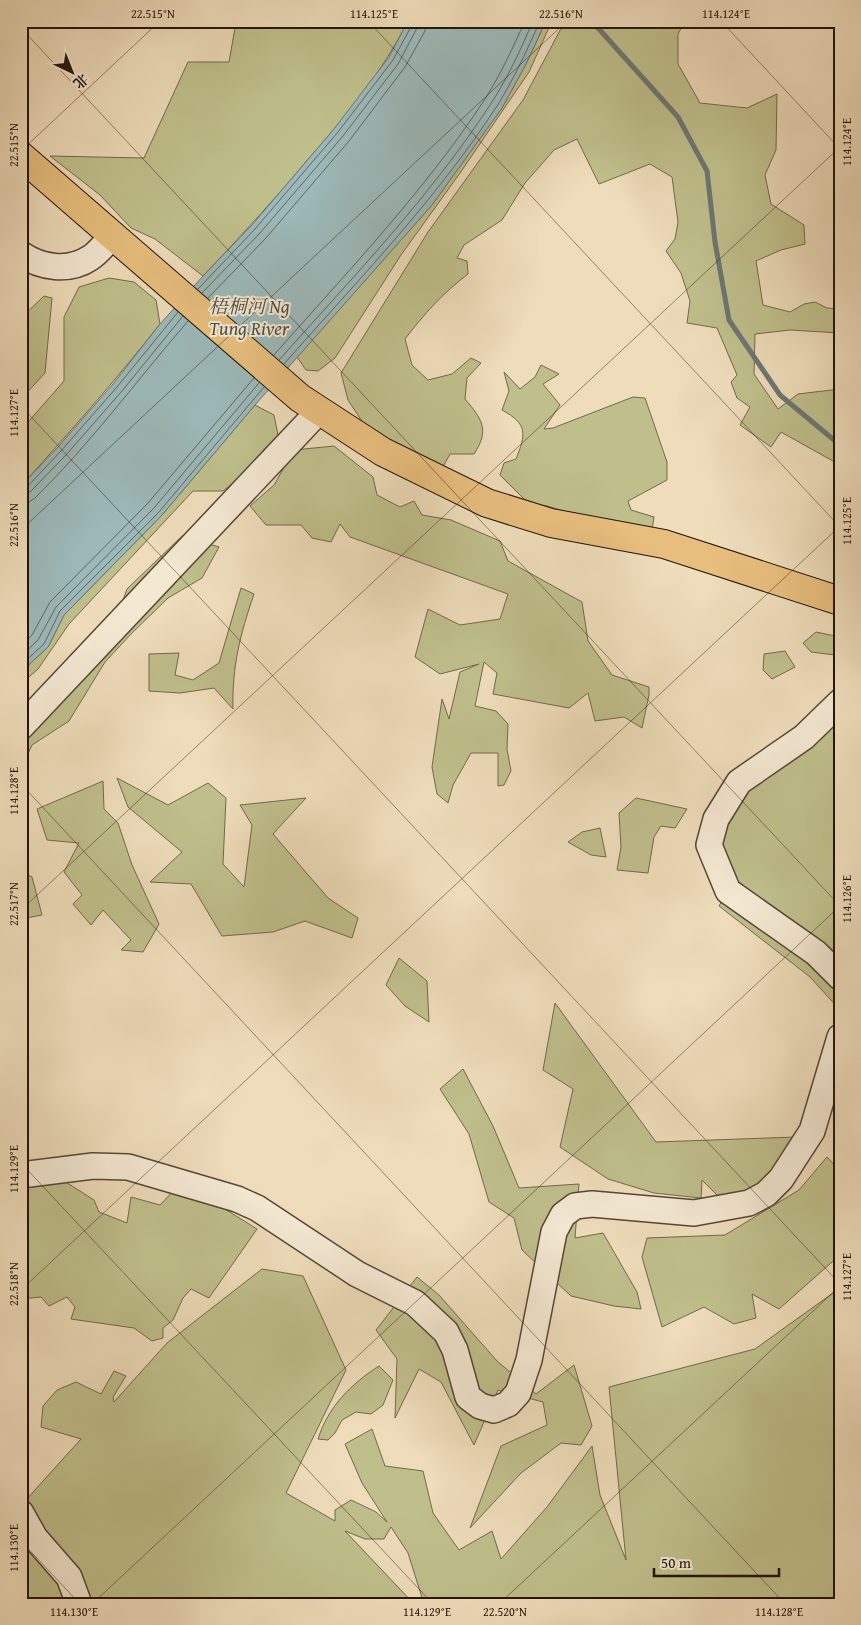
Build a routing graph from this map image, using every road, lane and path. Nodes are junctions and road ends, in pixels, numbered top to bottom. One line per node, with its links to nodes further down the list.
1 (21, 156): 2 (main road)
2 (112, 236): 3 (street); 4 (main road)
3 (21, 254)
4 (310, 404): 5 (main road); 7 (street)
5 (840, 601)
6 (840, 702): 8 (street)
7 (21, 727)
8 (840, 977)
9 (840, 1037): 10 (street)
10 (21, 1175)
11 (21, 1513): 12 (street)
12 (79, 1604)

